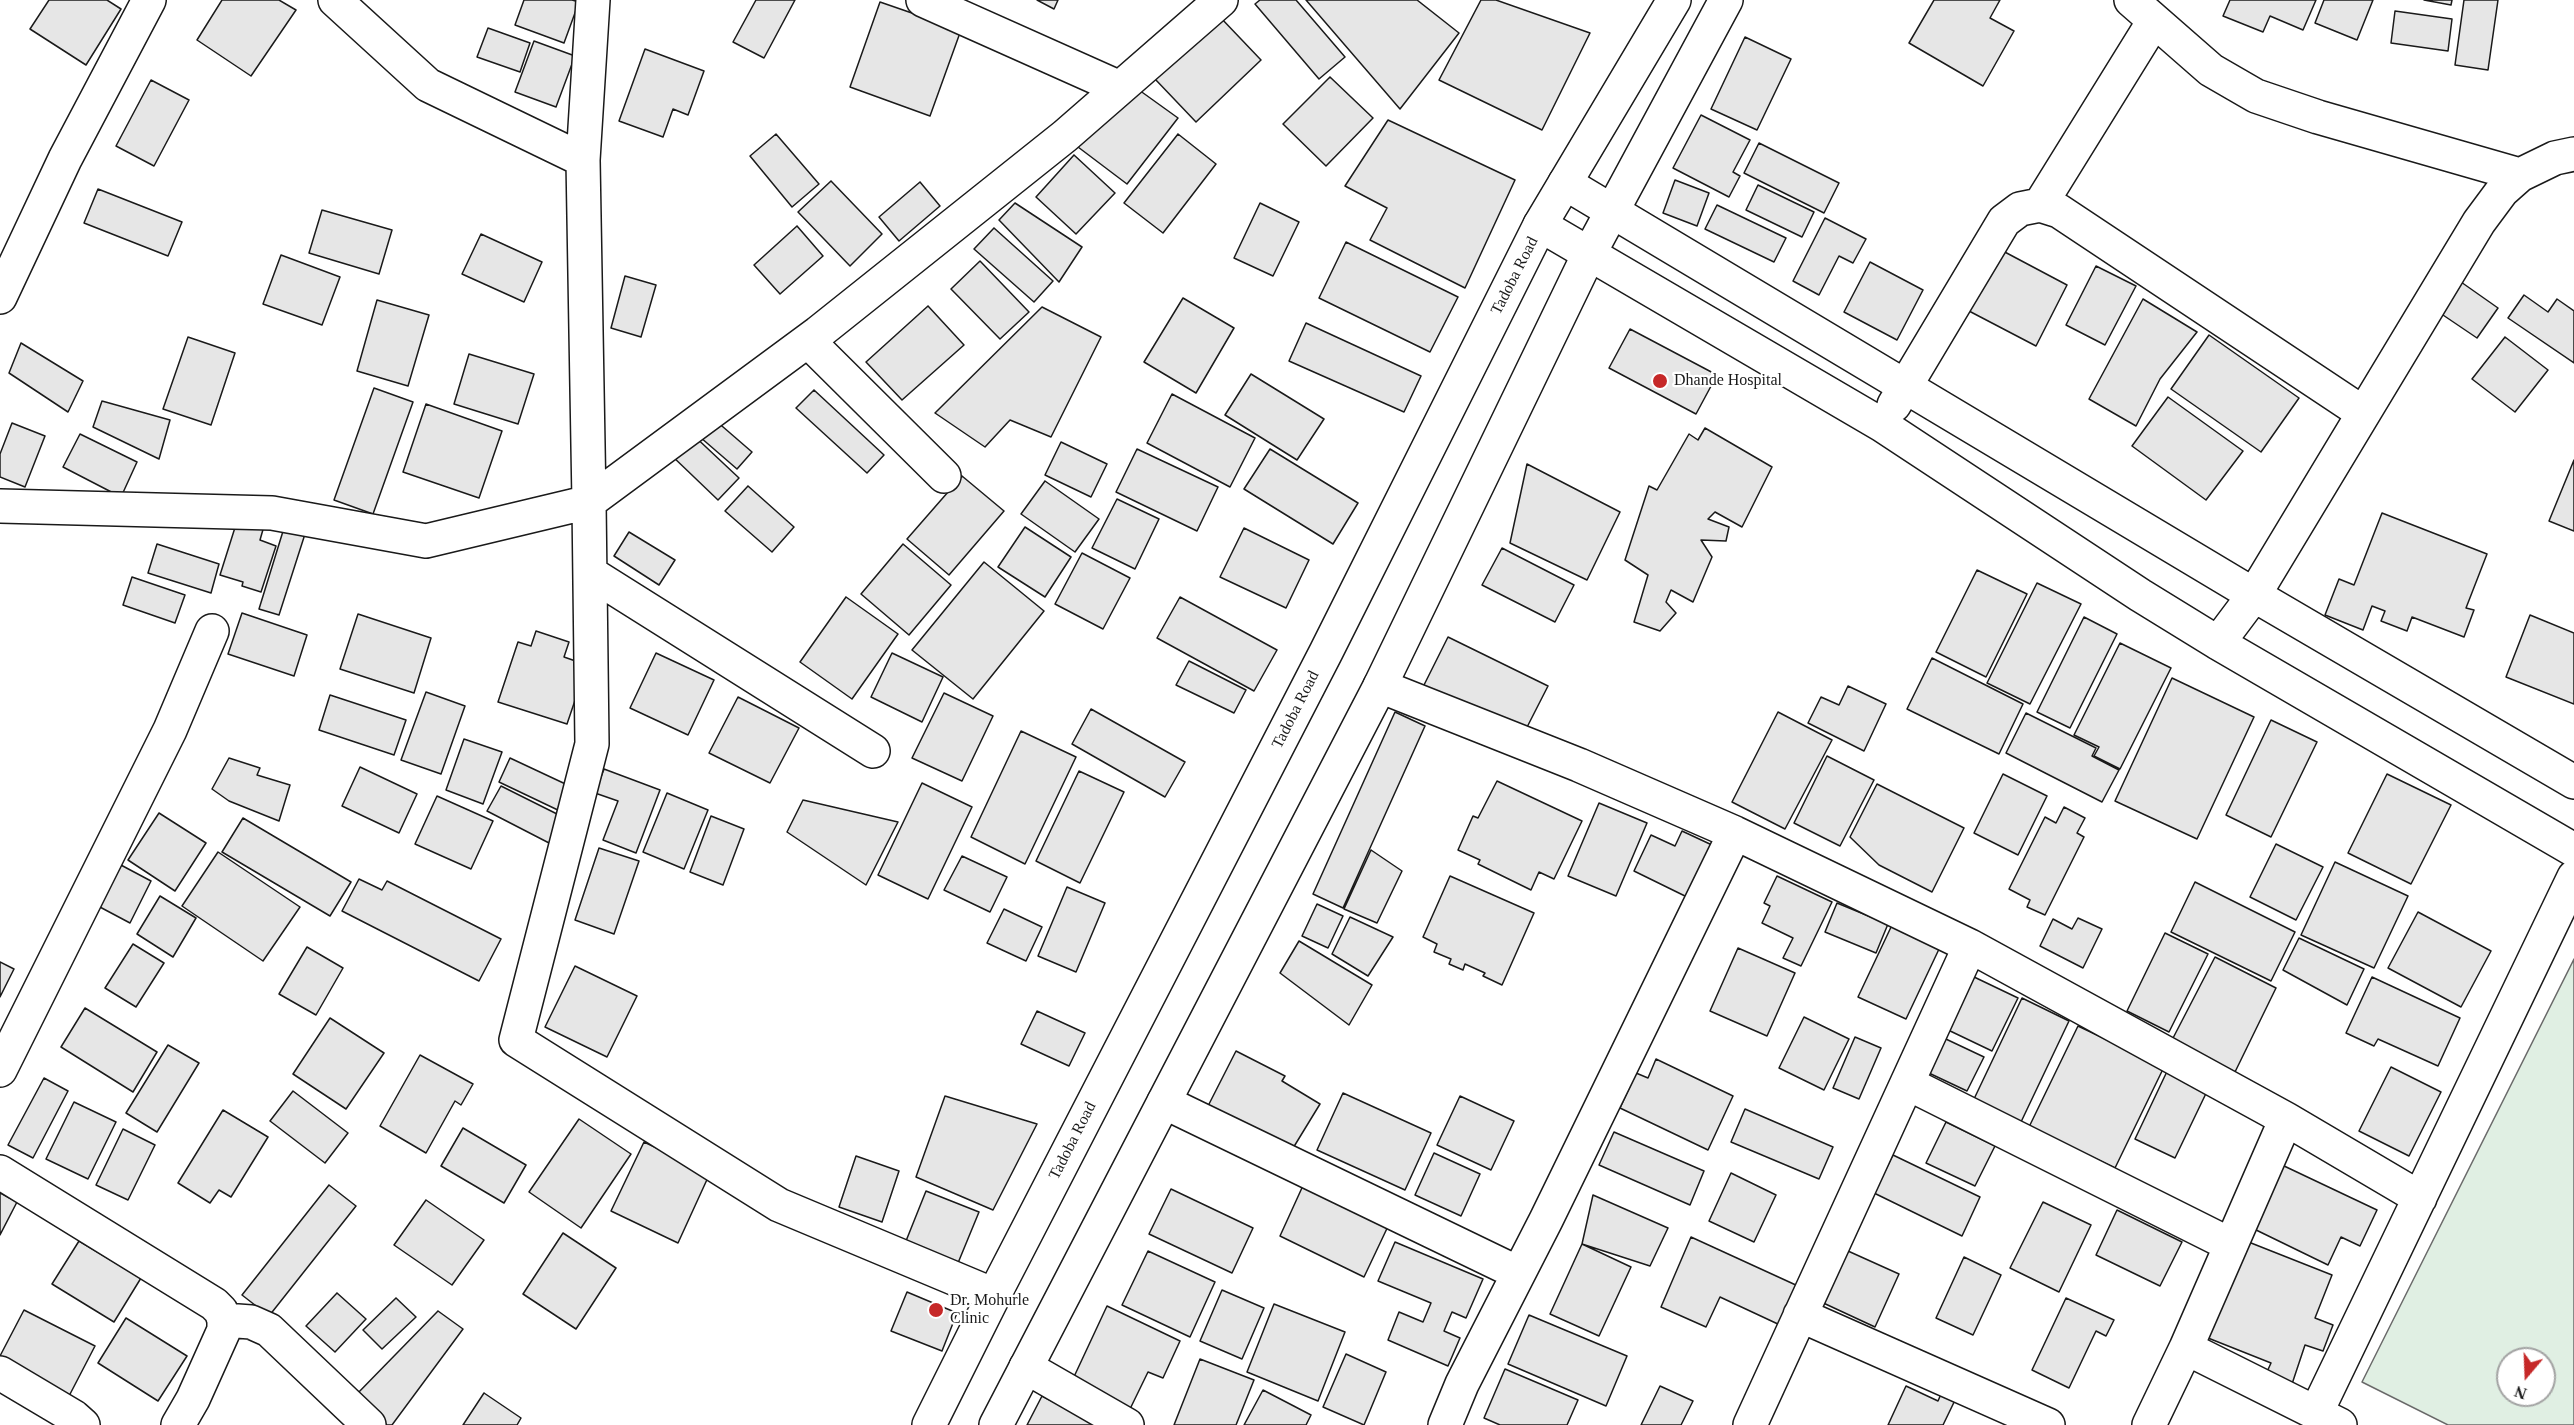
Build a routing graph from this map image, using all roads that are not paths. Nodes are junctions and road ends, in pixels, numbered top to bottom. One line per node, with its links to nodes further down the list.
1 (150, 0): 18 (street)
2 (334, 0): 11 (street)
3 (592, 0): 11 (street)
4 (923, 0): 9 (street)
5 (1221, 0): 9 (street)
6 (1674, 0): 13 (street, Tadoba Road)
7 (1726, 0): 15 (street)
8 (2143, 10): 12 (street); 14 (street)
9 (1120, 88): 19 (street)
10 (2574, 154): 12 (street)
11 (584, 160): 24 (street)
12 (2520, 175): 21 (street)
13 (1565, 183): 15 (street); 16 (street, Tadoba Road)
14 (2040, 205): 20 (street); 21 (street)
15 (1613, 211): 17 (street); 20 (street)
16 (1540, 225): 17 (street); 45 (street, Tadoba Road)
17 (1589, 254): 22 (street); 30 (street)
18 (0, 297)
19 (808, 341): 23 (street); 24 (street)
20 (1906, 387): 22 (street); 27 (street)
21 (2363, 413): 27 (street)
22 (1881, 425): 29 (street)
23 (944, 476)
24 (590, 502): 25 (street); 26 (street)
25 (0, 506)
26 (590, 573): 31 (street); 45 (street)
27 (2254, 596): 29 (street); 32 (street)
28 (212, 631): 37 (street)
29 (2218, 643): 34 (street)
30 (1380, 686): 33 (street); 39 (street)
31 (873, 751)
32 (2574, 782)
33 (1735, 833): 36 (street); 44 (street)
34 (2574, 850)
35 (2574, 877): 42 (street)
36 (1970, 946): 38 (street); 40 (street)
37 (0, 1070)
38 (1907, 1083): 43 (street); 46 (street)
39 (1164, 1102): 44 (street); 49 (street)
40 (2286, 1119): 42 (street); 43 (street)
41 (0, 1172): 47 (street)
42 (2420, 1198): 51 (street)
43 (2231, 1245): 48 (street)
44 (1518, 1274): 58 (street)
45 (994, 1295): 55 (street, Tadoba Road)
46 (1800, 1314): 59 (street); 60 (street)
47 (224, 1320): 53 (street); 54 (street)
48 (2186, 1348): 51 (street); 61 (street)
49 (1026, 1367): 56 (street); 57 (street)
50 (0, 1373): 52 (street)
51 (2328, 1419)
52 (83, 1425)
53 (178, 1425)
54 (369, 1425)
55 (930, 1425)
56 (996, 1425)
57 (1126, 1425)
58 (1445, 1425)
59 (1750, 1425)
60 (2048, 1425)
61 (2149, 1425)

